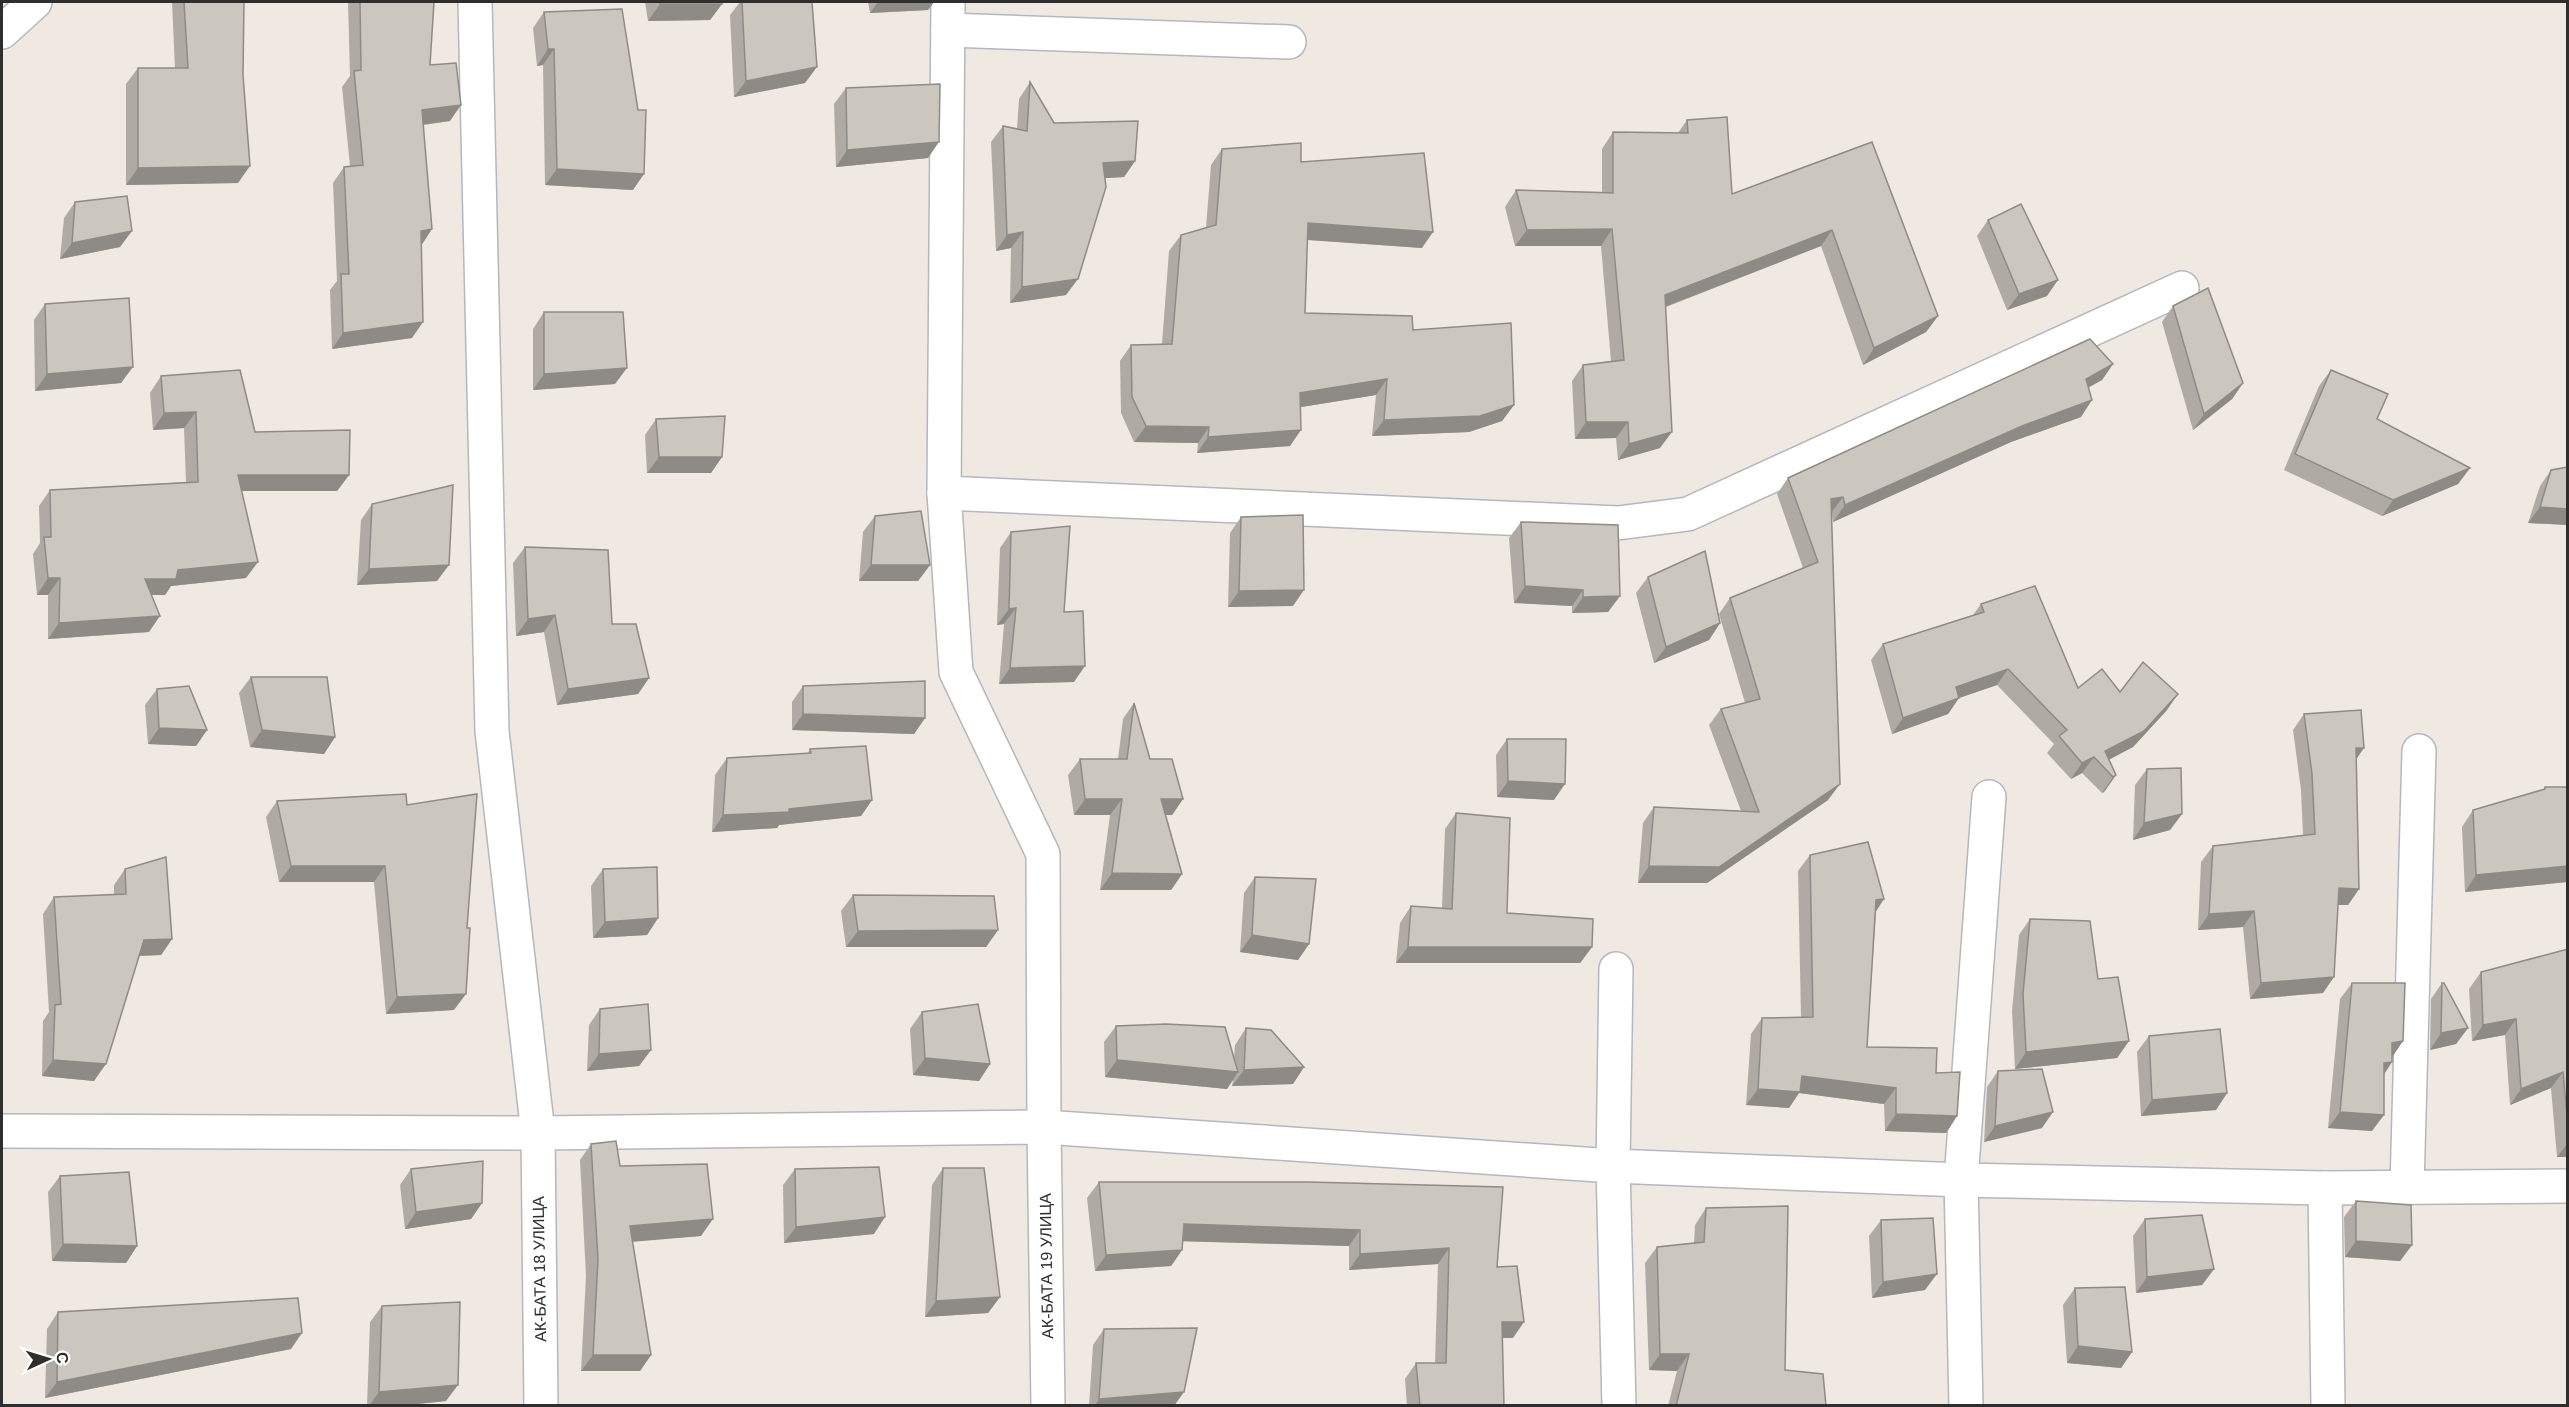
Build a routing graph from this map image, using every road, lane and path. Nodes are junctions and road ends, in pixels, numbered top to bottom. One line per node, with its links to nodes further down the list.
1 (35, 2): 4 (street)
2 (475, 2): 13 (street, АК-БАТА 18 УЛИЦА)
3 (948, 16): 5 (street); 7 (street, АК-БАТА 19 УЛИЦА)
4 (2, 32)
5 (1289, 42)
6 (2182, 288): 7 (street)
7 (944, 493): 11 (street, АК-БАТА 19 УЛИЦА)
8 (2419, 751): 17 (street)
9 (1989, 797): 15 (street)
10 (1616, 969): 14 (street)
11 (1044, 1127): 13 (street); 14 (street); 20 (street, АК-БАТА 19 УЛИЦА)
12 (2, 1131): 13 (street)
13 (538, 1133): 19 (street, АК-БАТА 18 УЛИЦА)
14 (1613, 1166): 15 (street); 21 (street)
15 (1962, 1180): 18 (street); 22 (street)
16 (2568, 1186): 17 (street)
17 (2407, 1187): 18 (street)
18 (2325, 1188): 23 (street)
19 (541, 1406)
20 (1048, 1406)
21 (1619, 1406)
22 (1966, 1406)
23 (2328, 1406)

